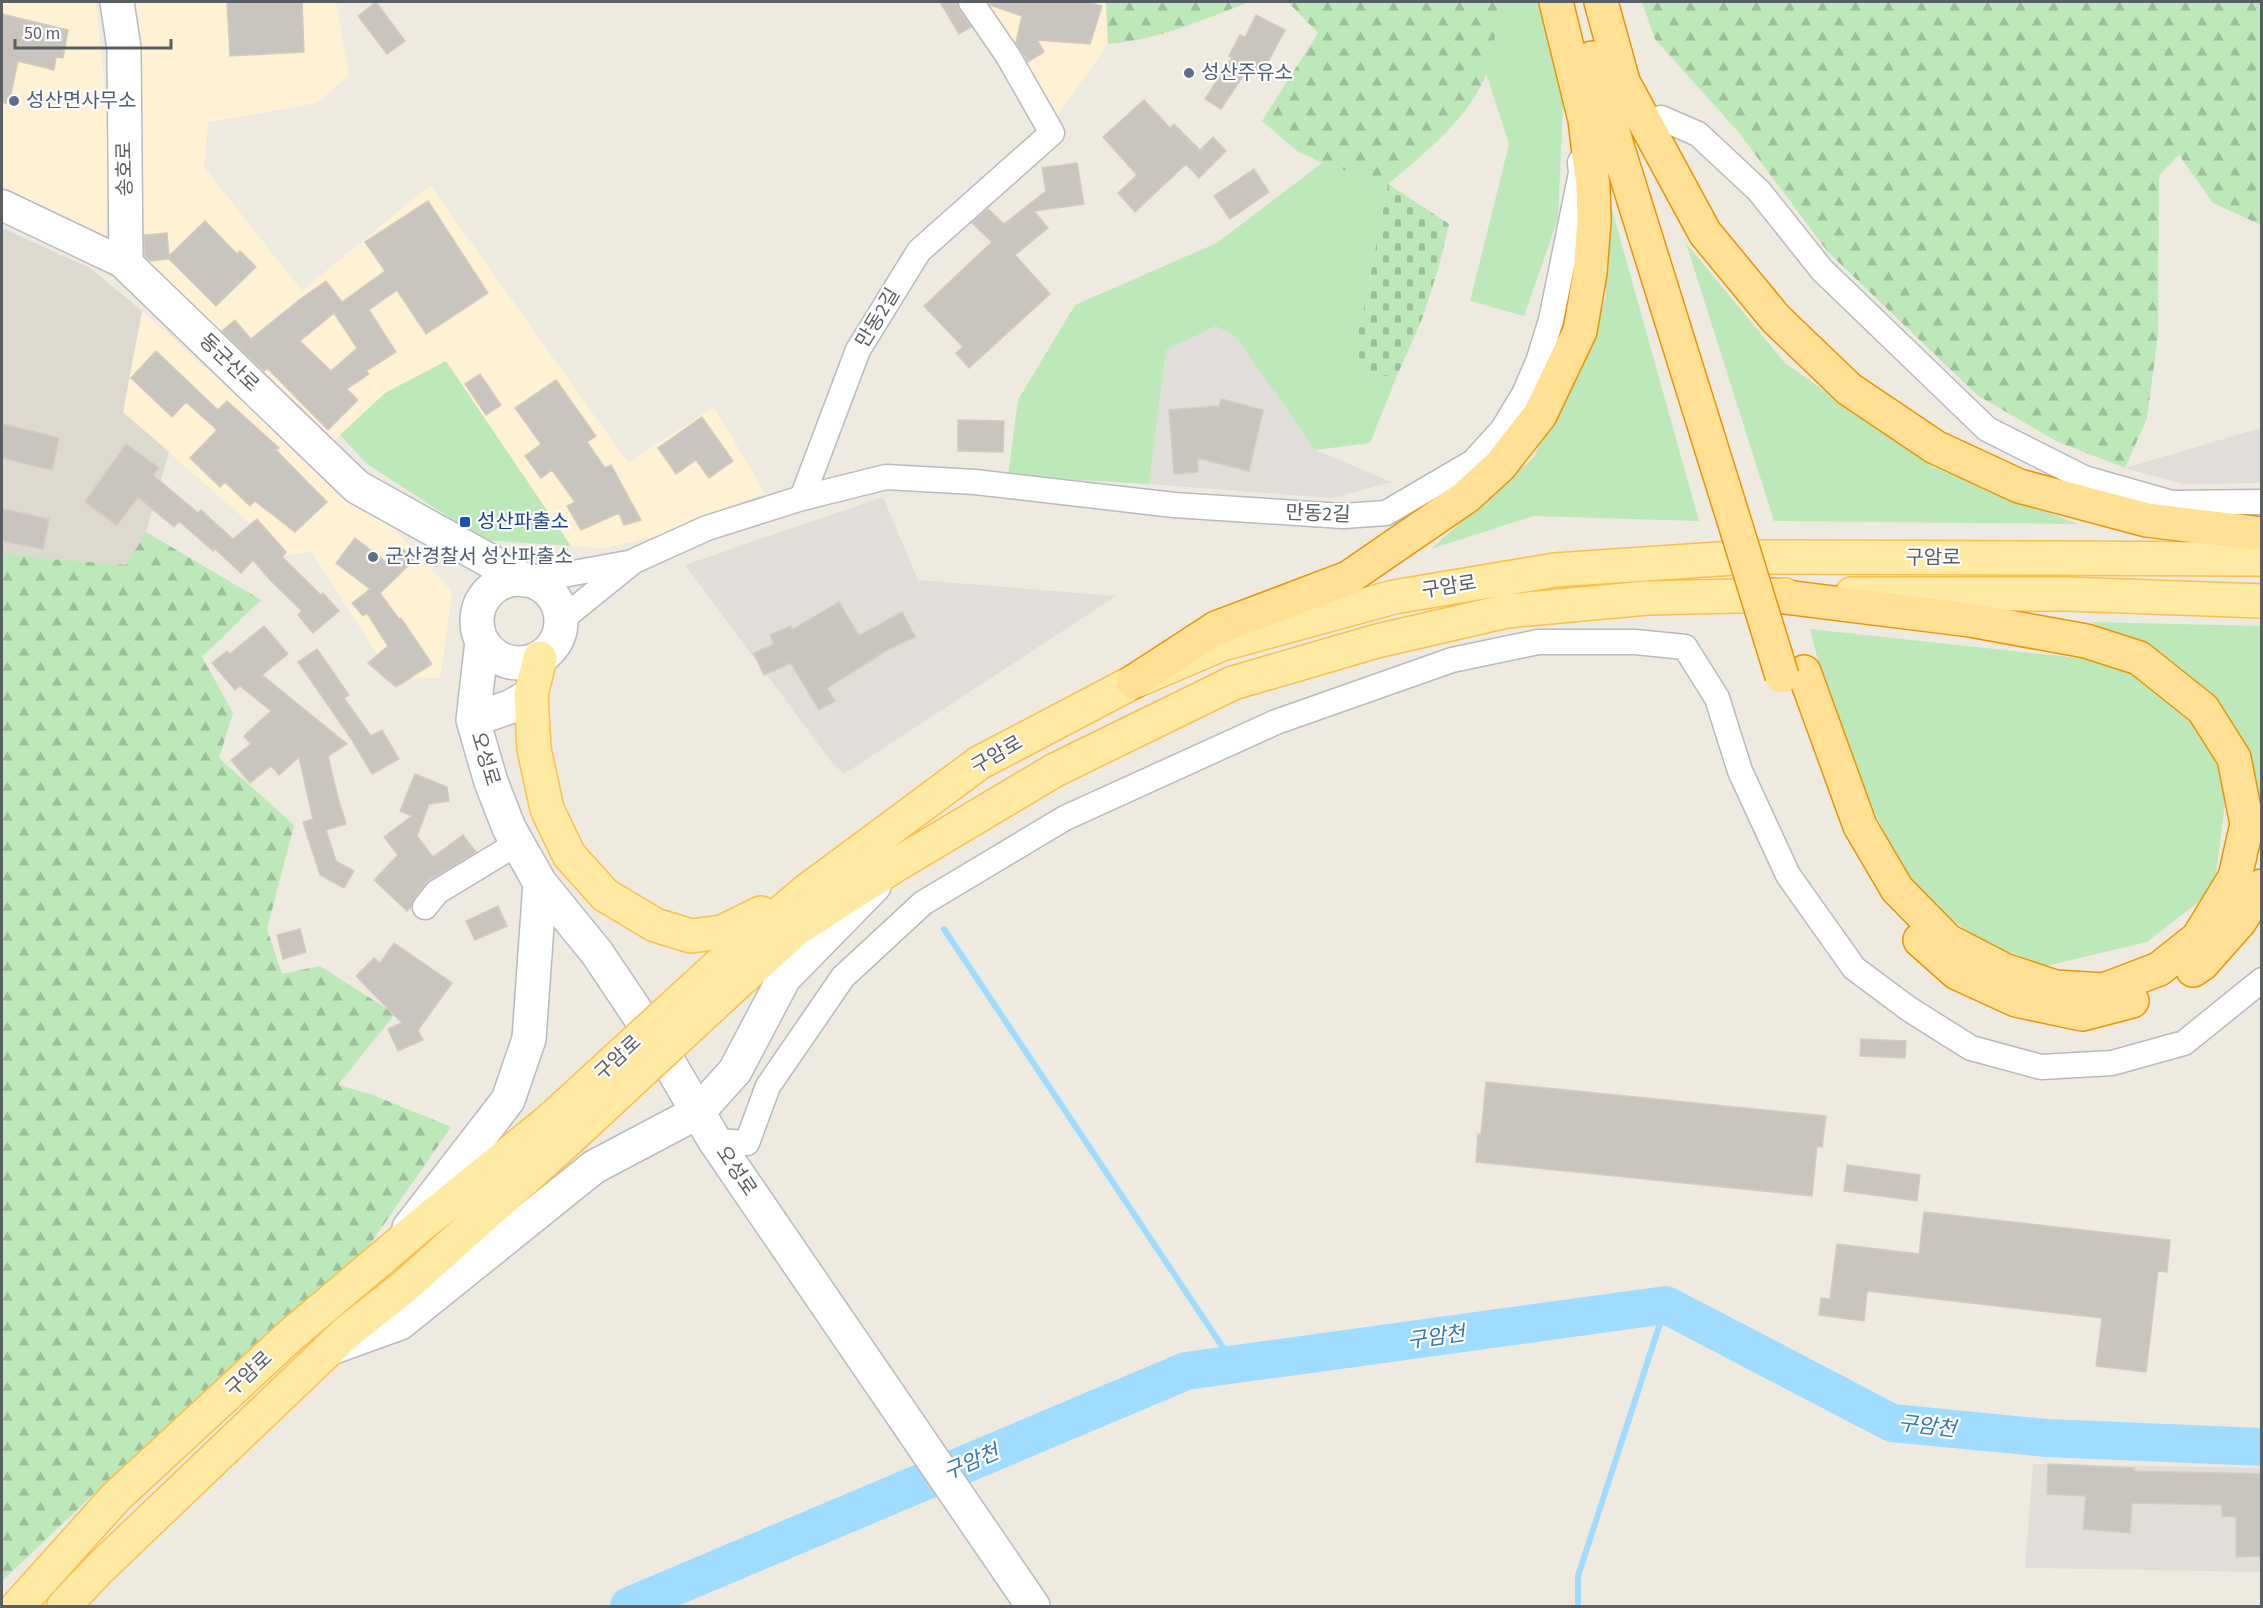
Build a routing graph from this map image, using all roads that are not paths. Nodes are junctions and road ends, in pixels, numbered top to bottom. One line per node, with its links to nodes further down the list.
1 (117, 2): 10 (main road, 송호로)
2 (971, 2): 11 (street, 만동2길)
3 (1556, 2): 26 (highway)
4 (1576, 2): 13 (highway)
5 (1601, 2): 6 (highway)
6 (1622, 80): 13 (highway); 14 (highway)
7 (1661, 118): 12 (street)
8 (1577, 137): 11 (street, 만동2길)
9 (2, 205): 10 (street, 동군산로)
10 (126, 264): 15 (main road, 동군산로)
11 (802, 498): 17 (street, 만동2길)
12 (2262, 502)
13 (1747, 528): 25 (highway)
14 (2262, 534)
15 (447, 536): 18 (main road, 동군산로); 21 (main road)
16 (2262, 559): 26 (main road, 구암로)
17 (634, 561): 18 (street); 22 (street)
18 (527, 580): 21 (main road); 22 (main road)
19 (1768, 595): 20 (main road, 구암로); 25 (highway); 31 (main road, 구암로)
20 (2262, 601)
21 (480, 604): 23 (main road)
22 (561, 620): 24 (main road)
23 (482, 641): 24 (main road); 28 (main road)
24 (540, 658): 27 (main road)
25 (1793, 674): 33 (highway)
26 (1133, 682): 34 (main road, 구암로)
27 (531, 695): 28 (main road); 29 (main road)
28 (473, 720): 30 (main road, 오성로)
29 (534, 749): 34 (main road); 36 (main road)
30 (518, 843): 32 (main road, 오성로); 35 (street)
31 (894, 866): 37 (main road, 구암로); 39 (main road)
32 (540, 883): 36 (main road, 오성로); 42 (main road)
33 (2262, 886)
34 (806, 892): 37 (main road, 구암로)
35 (425, 907)
36 (597, 952): 39 (main road, 오성로)
37 (728, 975): 40 (main road, 구암로, bridge)
38 (2262, 980): 41 (street)
39 (698, 1112): 41 (main road, 오성로); 43 (main road)
40 (559, 1130): 42 (main road, 구암로); 43 (main road, 구암로)
41 (715, 1141): 46 (main road, 오성로)
42 (397, 1246): 44 (main road, 구암로)
43 (330, 1349): 45 (main road, 구암로)
44 (18, 1606)
45 (64, 1606)
46 (1033, 1606)

